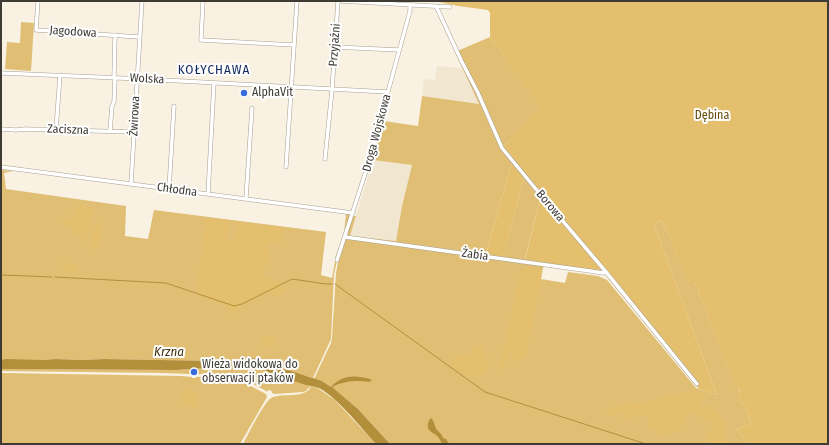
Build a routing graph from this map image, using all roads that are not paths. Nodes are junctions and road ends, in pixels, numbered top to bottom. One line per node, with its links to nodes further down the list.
1 (38, 1): 11 (street, Jagodowa)
2 (142, 1): 12 (street, Żwirowa)
3 (203, 1): 13 (street)
4 (297, 1): 13 (street)
5 (338, 1): 14 (street, Przyjaźni)
6 (341, 1): 7 (street)
7 (380, 2): 8 (street)
8 (410, 5): 9 (street); 15 (street, Droga Wojskowa)
9 (436, 6): 10 (street); 40 (street, Borowa)
10 (450, 7)
11 (116, 35): 12 (street, Jagodowa); 18 (street)
12 (139, 37): 19 (street, Żwirowa)
13 (294, 45): 21 (street)
14 (334, 47): 15 (street); 22 (street, Przyjaźni)
15 (399, 50): 23 (street, Droga Wojskowa)
16 (1, 73): 17 (street, Wolska)
17 (60, 75): 18 (street, Wolska); 27 (street)
18 (115, 78): 19 (street, Wolska); 28 (street)
19 (137, 79): 20 (street, Wolska); 29 (street, Żwirowa)
20 (214, 83): 21 (street, Wolska); 35 (street)
21 (292, 87): 22 (street, Wolska); 32 (street)
22 (332, 90): 23 (street, Wolska); 30 (street, Przyjaźni)
23 (388, 92): 37 (street, Droga Wojskowa)
24 (174, 106): 34 (street)
25 (252, 108): 36 (street)
26 (1, 129): 27 (street, Zaciszna)
27 (56, 130): 28 (street, Zaciszna)
28 (110, 131): 29 (street, Zaciszna)
29 (134, 132): 33 (street, Żwirowa)
30 (325, 159)
31 (1, 167): 33 (street, Chłodna)
32 (286, 167)
33 (131, 184): 34 (street, Chłodna)
34 (169, 188): 35 (street, Chłodna)
35 (208, 194): 36 (street, Chłodna)
36 (246, 198): 37 (street, Chłodna)
37 (353, 213): 38 (street, Droga Wojskowa)
38 (345, 237): 39 (street, Droga Wojskowa); 40 (street, Żabia)
39 (338, 260)
40 (606, 272): 41 (street, Borowa)
41 (697, 384)

